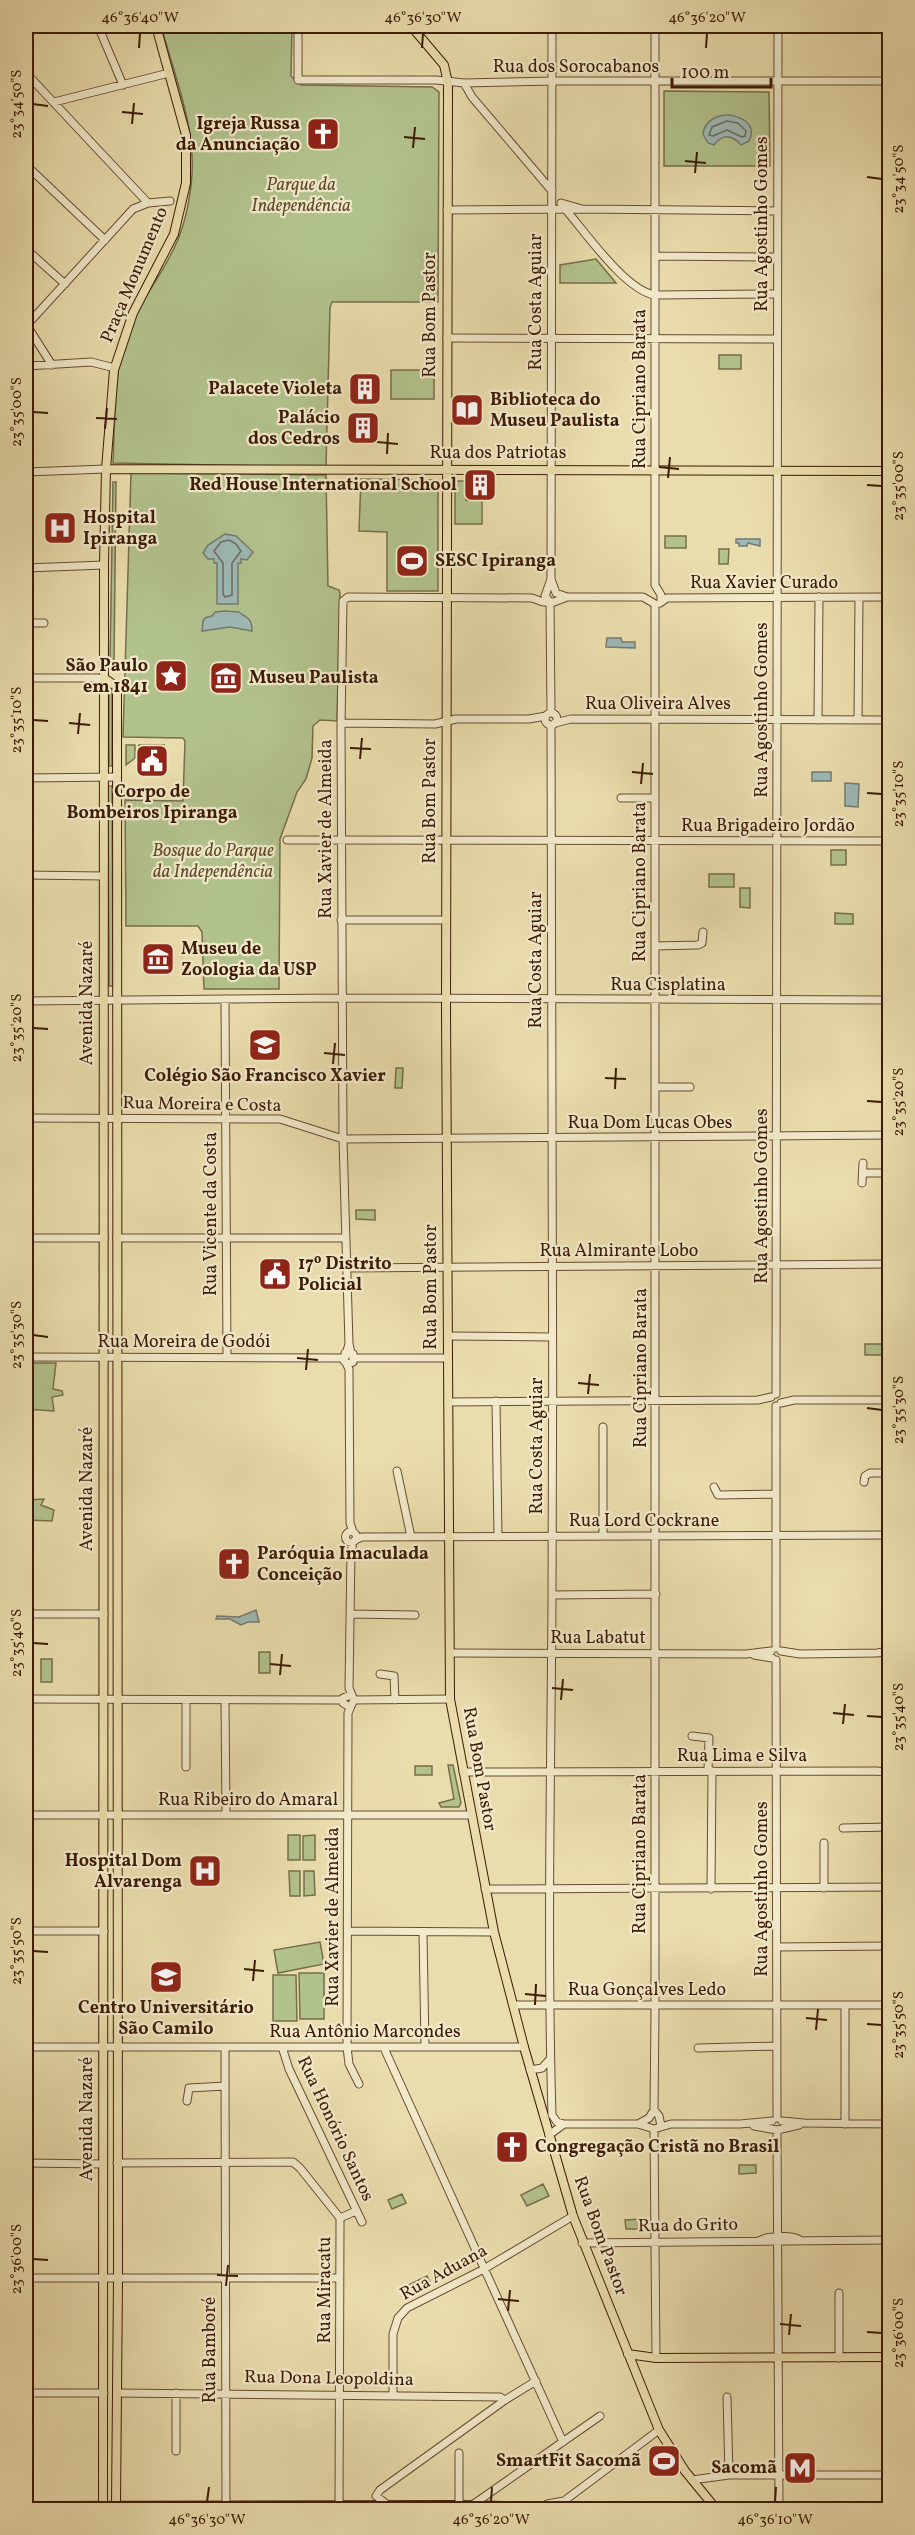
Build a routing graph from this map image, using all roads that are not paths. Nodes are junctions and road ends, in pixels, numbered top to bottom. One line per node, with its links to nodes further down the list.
1 (98, 26): 17 (street)
2 (156, 26): 10 (main road, Praça Monumento)
3 (298, 26): 15 (street, Rua dos Sorocabanos)
4 (552, 26): 11 (street, Rua Costa Aguiar)
5 (655, 26): 12 (street)
6 (778, 26): 13 (street, Rua Agostinho Gomes)
7 (412, 27): 8 (street); 15 (main road, Rua Bom Pastor)
8 (348, 28)
9 (26, 73): 18 (street)
10 (169, 73): 17 (street); 40 (main road, Praça Monumento)
11 (552, 81): 12 (street, Rua dos Sorocabanos); 16 (street, Rua dos Sorocabanos); 22 (street, Rua Costa Aguiar)
12 (655, 81): 13 (street, Rua dos Sorocabanos); 24 (street, Rua Cipriano Barata)
13 (778, 81): 14 (street, Rua dos Sorocabanos); 25 (street, Rua Agostinho Gomes)
14 (890, 81)
15 (448, 83): 16 (street, Rua dos Sorocabanos); 23 (main road, Rua Bom Pastor)
16 (464, 83): 22 (street)
17 (123, 85): 18 (street)
18 (54, 102): 21 (street)
19 (26, 165): 26 (street)
20 (170, 201): 21 (street)
21 (148, 203): 26 (street)
22 (556, 204): 23 (street); 24 (street); 32 (street); 35 (street, Rua Costa Aguiar)
23 (447, 210): 34 (main road, Rua Bom Pastor)
24 (655, 211): 25 (street); 28 (street, Rua Cipriano Barata)
25 (777, 211): 29 (street, Rua Agostinho Gomes)
26 (105, 240): 30 (street)
27 (26, 249): 30 (street)
28 (655, 256): 29 (street); 32 (street, Rua Cipriano Barata)
29 (777, 257): 31 (street, Rua Agostinho Gomes)
30 (65, 284): 33 (street)
31 (777, 294): 32 (street); 37 (street, Rua Agostinho Gomes)
32 (655, 295): 36 (street, Rua Cipriano Barata)
33 (26, 325): 38 (street)
34 (447, 338): 35 (street); 42 (main road, Rua Bom Pastor)
35 (551, 338): 36 (street); 43 (street, Rua Costa Aguiar)
36 (655, 338): 37 (street); 44 (street, Rua Cipriano Barata)
37 (777, 339): 45 (street, Rua Agostinho Gomes)
38 (52, 365): 39 (street); 40 (street)
39 (26, 366)
40 (115, 368): 41 (main road, Praça Monumento)
41 (106, 469): 42 (main road, Rua dos Patriotas); 47 (street); 48 (main road, Avenida Nazaré)
42 (447, 470): 43 (main road, Rua dos Patriotas); 52 (main road, Rua Bom Pastor)
43 (551, 470): 44 (main road, Rua dos Patriotas); 50 (street, Rua Costa Aguiar)
44 (655, 470): 45 (main road, Rua dos Patriotas); 51 (street, Rua Cipriano Barata)
45 (777, 471): 46 (main road, Rua dos Patriotas); 58 (street, Rua Agostinho Gomes)
46 (890, 471)
47 (26, 472)
48 (104, 565): 49 (street); 64 (main road, Avenida Nazaré)
49 (26, 568)
50 (551, 579): 53 (street); 59 (street, Rua Costa Aguiar)
51 (655, 585): 54 (street); 60 (street, Rua Cipriano Barata)
52 (446, 597): 59 (street); 71 (main road, Rua Bom Pastor); 72 (street, Rua Xavier de Almeida)
53 (567, 597): 54 (street); 59 (street)
54 (643, 597): 60 (street)
55 (819, 597): 56 (street, Rua Xavier Curado); 58 (street, Rua Xavier Curado); 68 (street)
56 (859, 597): 57 (street, Rua Xavier Curado); 69 (street)
57 (890, 597)
58 (777, 598): 60 (street, Rua Xavier Curado); 67 (street, Rua Agostinho Gomes)
59 (550, 602): 65 (street, Rua Costa Aguiar)
60 (658, 603): 66 (street, Rua Cipriano Barata)
61 (26, 623): 62 (street)
62 (44, 623)
63 (26, 678): 64 (street)
64 (104, 678): 73 (main road, Avenida Nazaré); 74 (main road, Avenida Nazaré)
65 (551, 719): 66 (street, Rua Oliveira Alves); 71 (street, Rua Oliveira Alves); 78 (street, Rua Costa Aguiar)
66 (655, 719): 67 (street, Rua Oliveira Alves); 77 (street, Rua Cipriano Barata)
67 (777, 720): 68 (street, Rua Oliveira Alves); 83 (street, Rua Agostinho Gomes)
68 (818, 720): 69 (street, Rua Oliveira Alves)
69 (858, 720): 70 (street, Rua Oliveira Alves)
70 (890, 720)
71 (446, 721): 72 (street, Rua Oliveira Alves); 81 (main road, Rua Bom Pastor)
72 (341, 723): 80 (street, Rua Xavier de Almeida)
73 (104, 777): 74 (street); 75 (street); 86 (main road, Avenida Nazaré)
74 (117, 777): 93 (main road, Avenida Nazaré)
75 (26, 778)
76 (621, 798): 77 (street)
77 (655, 798): 82 (street, Rua Cipriano Barata)
78 (551, 837): 81 (street, Rua Brigadeiro Jordão); 82 (street, Rua Brigadeiro Jordão); 95 (street, Rua Costa Aguiar)
79 (287, 840): 80 (street, Rua Brigadeiro Jordão)
80 (341, 840): 81 (street, Rua Brigadeiro Jordão); 87 (street, Rua Xavier de Almeida)
81 (446, 840): 88 (main road, Rua Bom Pastor)
82 (651, 841): 83 (street, Rua Brigadeiro Jordão); 90 (street, Rua Cipriano Barata)
83 (777, 841): 84 (street, Rua Brigadeiro Jordão); 97 (street, Rua Agostinho Gomes)
84 (890, 841)
85 (26, 875): 86 (street)
86 (104, 876): 100 (main road, Avenida Nazaré)
87 (341, 920): 88 (street); 91 (street, Rua Xavier de Almeida)
88 (446, 920): 94 (main road, Rua Bom Pastor)
89 (703, 932): 90 (street)
90 (655, 946): 96 (street, Rua Cipriano Barata)
91 (342, 998): 92 (street, Rua Cisplatina); 94 (street, Rua Cisplatina); 111 (street, Rua Xavier de Almeida)
92 (225, 999): 93 (street, Rua Cisplatina); 106 (street, Rua Vicente da Costa)
93 (117, 1000): 100 (street, Rua Cisplatina); 105 (main road, Avenida Nazaré)
94 (446, 1000): 95 (street, Rua Cisplatina); 112 (main road, Rua Bom Pastor)
95 (551, 1000): 96 (street, Rua Cisplatina); 110 (street, Rua Costa Aguiar)
96 (655, 1000): 97 (street, Rua Cisplatina); 101 (street, Rua Cipriano Barata)
97 (776, 1000): 98 (street, Rua Cisplatina); 109 (street, Rua Agostinho Gomes)
98 (890, 1000)
99 (26, 1001): 100 (street, Rua Cisplatina)
100 (104, 1002): 104 (main road, Avenida Nazaré)
101 (655, 1088): 102 (street); 108 (street, Rua Cipriano Barata)
102 (690, 1088)
103 (26, 1118): 104 (street, Rua Moreira e Costa)
104 (104, 1119): 105 (street, Rua Moreira e Costa); 118 (main road, Avenida Nazaré)
105 (117, 1119): 106 (street, Rua Moreira e Costa); 119 (main road, Avenida Nazaré)
106 (226, 1119): 111 (street, Rua Moreira e Costa); 121 (street, Rua Vicente da Costa)
107 (890, 1135): 109 (street, Rua Dom Lucas Obes)
108 (656, 1137): 109 (street, Rua Dom Lucas Obes); 110 (street, Rua Dom Lucas Obes); 124 (street, Rua Cipriano Barata)
109 (777, 1137): 123 (street, Rua Agostinho Gomes)
110 (551, 1138): 112 (street, Rua Dom Lucas Obes); 125 (street, Rua Costa Aguiar)
111 (343, 1139): 112 (street, Rua Moreira e Costa); 120 (street, Rua Xavier de Almeida)
112 (447, 1139): 127 (main road, Rua Bom Pastor)
113 (863, 1162): 114 (street)
114 (862, 1173): 115 (street); 116 (street)
115 (890, 1173)
116 (862, 1183)
117 (26, 1238): 118 (street)
118 (104, 1238): 131 (main road, Avenida Nazaré)
119 (117, 1238): 121 (street); 132 (main road, Avenida Nazaré)
120 (346, 1238): 121 (street); 126 (street, Rua Xavier de Almeida)
121 (225, 1239): 133 (street, Rua Vicente da Costa)
122 (890, 1264): 123 (street, Rua Almirante Lobo)
123 (777, 1265): 124 (street, Rua Almirante Lobo); 136 (street, Rua Agostinho Gomes)
124 (656, 1266): 125 (street, Rua Almirante Lobo); 140 (street, Rua Cipriano Barata)
125 (552, 1267): 127 (street, Rua Almirante Lobo); 129 (street, Rua Costa Aguiar)
126 (348, 1268): 127 (street, Rua Almirante Lobo); 135 (street, Rua Xavier de Almeida)
127 (448, 1268): 128 (main road, Rua Bom Pastor)
128 (447, 1336): 129 (street); 134 (main road, Rua Bom Pastor)
129 (552, 1336): 139 (street, Rua Costa Aguiar)
130 (26, 1357): 131 (street, Rua Moreira de Godói)
131 (104, 1357): 132 (street, Rua Moreira de Godói); 160 (main road, Avenida Nazaré)
132 (117, 1357): 133 (street, Rua Moreira de Godói); 173 (main road, Avenida Nazaré)
133 (227, 1357): 135 (street, Rua Moreira de Godói)
134 (448, 1358): 135 (street, Rua Moreira de Godói); 141 (main road, Rua Bom Pastor)
135 (349, 1359): 153 (street, Rua Xavier de Almeida)
136 (776, 1400): 137 (street); 140 (street); 147 (street, Rua Agostinho Gomes)
137 (890, 1400)
138 (496, 1401): 139 (street); 141 (street); 156 (street)
139 (551, 1401): 140 (street); 149 (street, Rua Costa Aguiar)
140 (656, 1401): 151 (street, Rua Cipriano Barata)
141 (448, 1402): 155 (main road, Rua Bom Pastor)
142 (603, 1427): 150 (street)
143 (397, 1471): 154 (street)
144 (890, 1473): 145 (street)
145 (864, 1482)
146 (714, 1487): 147 (street)
147 (776, 1494): 152 (street, Rua Agostinho Gomes)
148 (890, 1535): 152 (street, Rua Lord Cockrane)
149 (551, 1536): 150 (street, Rua Lord Cockrane); 156 (street, Rua Lord Cockrane); 158 (street, Rua Costa Aguiar)
150 (603, 1536): 151 (street, Rua Lord Cockrane)
151 (656, 1536): 152 (street, Rua Lord Cockrane); 157 (street, Rua Cipriano Barata)
152 (776, 1536): 168 (street, Rua Agostinho Gomes)
153 (353, 1537): 154 (street, Rua Lord Cockrane); 161 (street, Rua Xavier de Almeida)
154 (411, 1537): 155 (street, Rua Lord Cockrane)
155 (448, 1537): 156 (street, Rua Lord Cockrane); 164 (main road, Rua Bom Pastor)
156 (498, 1537)
157 (656, 1594): 158 (street); 166 (street, Rua Cipriano Barata)
158 (552, 1595): 165 (street, Rua Costa Aguiar)
159 (26, 1614): 160 (street)
160 (104, 1614): 172 (main road, Avenida Nazaré)
161 (350, 1614): 162 (street); 177 (street, Rua Xavier de Almeida)
162 (415, 1615)
163 (890, 1651): 167 (street, Rua Labatut)
164 (451, 1653): 165 (street, Rua Labatut); 174 (main road, Rua Bom Pastor)
165 (551, 1653): 166 (street, Rua Labatut); 181 (street, Rua Costa Aguiar)
166 (655, 1653): 168 (street, Rua Labatut); 182 (street, Rua Cipriano Barata)
167 (877, 1653): 168 (street, Rua Labatut); 169 (street, Rua Labatut)
168 (776, 1654): 184 (street, Rua Agostinho Gomes)
169 (890, 1656)
170 (380, 1674): 178 (street)
171 (26, 1699): 172 (street)
172 (104, 1699): 173 (street); 188 (main road, Avenida Nazaré)
173 (118, 1699): 175 (street); 189 (main road, Avenida Nazaré)
174 (450, 1699): 178 (street); 186 (main road, Rua Bom Pastor)
175 (186, 1700): 176 (street); 180 (street)
176 (225, 1700): 177 (street); 190 (street)
177 (348, 1700): 178 (street); 191 (street, Rua Xavier de Almeida)
178 (395, 1700)
179 (692, 1736): 183 (street)
180 (186, 1767)
181 (549, 1770): 182 (street, Rua Lima e Silva); 186 (street, Rua Lima e Silva); 198 (street, Rua Costa Aguiar)
182 (655, 1770): 183 (street, Rua Lima e Silva); 200 (street, Rua Cipriano Barata)
183 (710, 1771): 184 (street, Rua Lima e Silva); 201 (street)
184 (777, 1771): 185 (street, Rua Lima e Silva); 202 (street, Rua Agostinho Gomes)
185 (890, 1771)
186 (463, 1772): 192 (main road, Rua Bom Pastor)
187 (26, 1815): 188 (street, Rua Ribeiro do Amaral)
188 (104, 1815): 189 (street, Rua Ribeiro do Amaral); 204 (main road, Avenida Nazaré)
189 (118, 1815): 190 (street, Rua Ribeiro do Amaral); 219 (main road, Avenida Nazaré)
190 (226, 1815): 191 (street, Rua Ribeiro do Amaral)
191 (348, 1815): 192 (street, Rua Ribeiro do Amaral); 205 (street, Rua Xavier de Almeida)
192 (470, 1815): 197 (main road, Rua Bom Pastor)
193 (890, 1827): 194 (street)
194 (843, 1828)
195 (824, 1844): 199 (street)
196 (890, 1887): 199 (street)
197 (485, 1888): 198 (street); 207 (main road, Rua Bom Pastor)
198 (548, 1888): 200 (street); 210 (street, Rua Costa Aguiar)
199 (824, 1888): 202 (street)
200 (656, 1889): 201 (street); 211 (street, Rua Cipriano Barata)
201 (711, 1889): 202 (street)
202 (777, 1889): 209 (street, Rua Agostinho Gomes)
203 (26, 1931): 204 (street)
204 (104, 1931): 218 (main road, Avenida Nazaré)
205 (349, 1931): 206 (street); 222 (street, Rua Xavier de Almeida)
206 (423, 1932): 207 (street); 223 (street)
207 (494, 1932): 215 (main road, Rua Bom Pastor)
208 (890, 1946): 209 (street)
209 (777, 1947): 212 (street, Rua Agostinho Gomes)
210 (549, 2005): 211 (street, Rua Gonçalves Ledo); 215 (street, Rua Gonçalves Ledo); 227 (street, Rua Costa Aguiar)
211 (655, 2005): 212 (street, Rua Gonçalves Ledo); 232 (street, Rua Cipriano Barata)
212 (777, 2005): 213 (street, Rua Gonçalves Ledo); 216 (street, Rua Agostinho Gomes)
213 (845, 2005): 214 (street, Rua Gonçalves Ledo); 236 (street)
214 (890, 2005)
215 (513, 2006): 224 (main road, Rua Bom Pastor)
216 (777, 2046): 226 (street); 235 (street, Rua Agostinho Gomes)
217 (26, 2047): 218 (street, Rua Antônio Marcondes)
218 (104, 2047): 219 (street, Rua Antônio Marcondes); 243 (main road, Avenida Nazaré)
219 (118, 2047): 220 (street, Rua Antônio Marcondes); 241 (main road, Avenida Nazaré)
220 (225, 2047): 221 (street, Rua Antônio Marcondes); 230 (street, Rua Bamboré)
221 (282, 2047): 222 (street, Rua Antônio Marcondes); 244 (street, Rua Honório Santos)
222 (347, 2047): 225 (street, Rua Antônio Marcondes); 229 (street, Rua Xavier de Almeida)
223 (425, 2047): 224 (street, Rua Antônio Marcondes); 225 (street, Rua Antônio Marcondes)
224 (524, 2047): 228 (main road, Rua Bom Pastor)
225 (384, 2048): 252 (street)
226 (698, 2048)
227 (550, 2059): 228 (street); 233 (street, Rua Costa Aguiar)
228 (530, 2070): 239 (main road, Rua Bom Pastor)
229 (359, 2084)
230 (225, 2086): 231 (street); 242 (street, Rua Bamboré)
231 (187, 2101)
232 (654, 2110): 234 (street); 238 (street)
233 (564, 2124): 234 (street); 239 (street)
234 (638, 2124): 238 (street)
235 (777, 2124): 236 (street); 238 (street); 248 (street, Rua Agostinho Gomes)
236 (845, 2124): 237 (street)
237 (890, 2124)
238 (659, 2125): 251 (street)
239 (549, 2134): 245 (main road, Rua Bom Pastor)
240 (26, 2163): 243 (street)
241 (117, 2163): 242 (street); 256 (main road, Avenida Nazaré)
242 (225, 2163): 246 (street, Rua Miracatu); 257 (street, Rua Bamboré)
243 (103, 2164): 255 (main road, Avenida Nazaré)
244 (356, 2211): 246 (street); 247 (street, Rua Honório Santos)
245 (573, 2216): 250 (main road, Rua Bom Pastor); 252 (street, Rua Aduana)
246 (340, 2218): 254 (street, Rua Miracatu)
247 (362, 2222)
248 (777, 2240): 249 (street, Rua do Grito); 251 (street, Rua do Grito); 262 (street, Rua Agostinho Gomes)
249 (890, 2240)
250 (582, 2242): 251 (street, Rua do Grito); 259 (main road, Rua Bom Pastor)
251 (655, 2242): 261 (street)
252 (484, 2269): 264 (street); 271 (street, Rua Aduana)
253 (26, 2278): 255 (street)
254 (339, 2278): 257 (street); 270 (street, Rua Miracatu)
255 (104, 2279): 256 (street); 266 (main road, Avenida Nazaré)
256 (118, 2279): 257 (street); 267 (main road, Avenida Nazaré)
257 (225, 2279): 269 (street, Rua Bamboré)
258 (839, 2293): 263 (street)
259 (628, 2355): 261 (main road); 275 (main road, Rua Bom Pastor)
260 (890, 2357): 263 (main road)
261 (656, 2358): 262 (main road)
262 (778, 2358): 263 (main road); 280 (street, Rua Agostinho Gomes)
263 (839, 2358)
264 (536, 2380): 273 (street); 276 (street)
265 (26, 2393): 266 (street)
266 (104, 2393): 283 (main road, Avenida Nazaré)
267 (117, 2393): 268 (street, Rua Dona Leopoldina); 287 (main road, Avenida Nazaré)
268 (176, 2393): 269 (street, Rua Dona Leopoldina); 277 (street)
269 (225, 2393): 270 (street, Rua Dona Leopoldina); 290 (street, Rua Bamboré)
270 (340, 2395): 271 (street, Rua Dona Leopoldina); 291 (street, Rua Miracatu)
271 (393, 2395): 273 (street, Rua Dona Leopoldina)
272 (727, 2397): 279 (street)
273 (505, 2400): 288 (street)
274 (600, 2416): 276 (street)
275 (659, 2430): 282 (main road, Rua Bom Pastor); 294 (street)
276 (563, 2442): 289 (street)
277 (176, 2451)
278 (459, 2452): 289 (street)
279 (729, 2475): 280 (street); 282 (street)
280 (780, 2475): 281 (street); 295 (street, Rua Agostinho Gomes)
281 (890, 2475)
282 (692, 2480): 292 (main road, Rua Bom Pastor)
283 (103, 2495): 284 (main road); 286 (main road, Avenida Nazaré)
284 (91, 2505): 285 (main road); 286 (main road)
285 (26, 2506)
286 (103, 2507): 287 (main road)
287 (120, 2507): 290 (main road)
288 (386, 2507): 289 (main road); 291 (main road)
289 (458, 2507): 293 (main road)
290 (226, 2508): 291 (main road)
291 (340, 2508)
292 (717, 2509)
293 (519, 2510)
294 (538, 2510)
295 (779, 2510)

